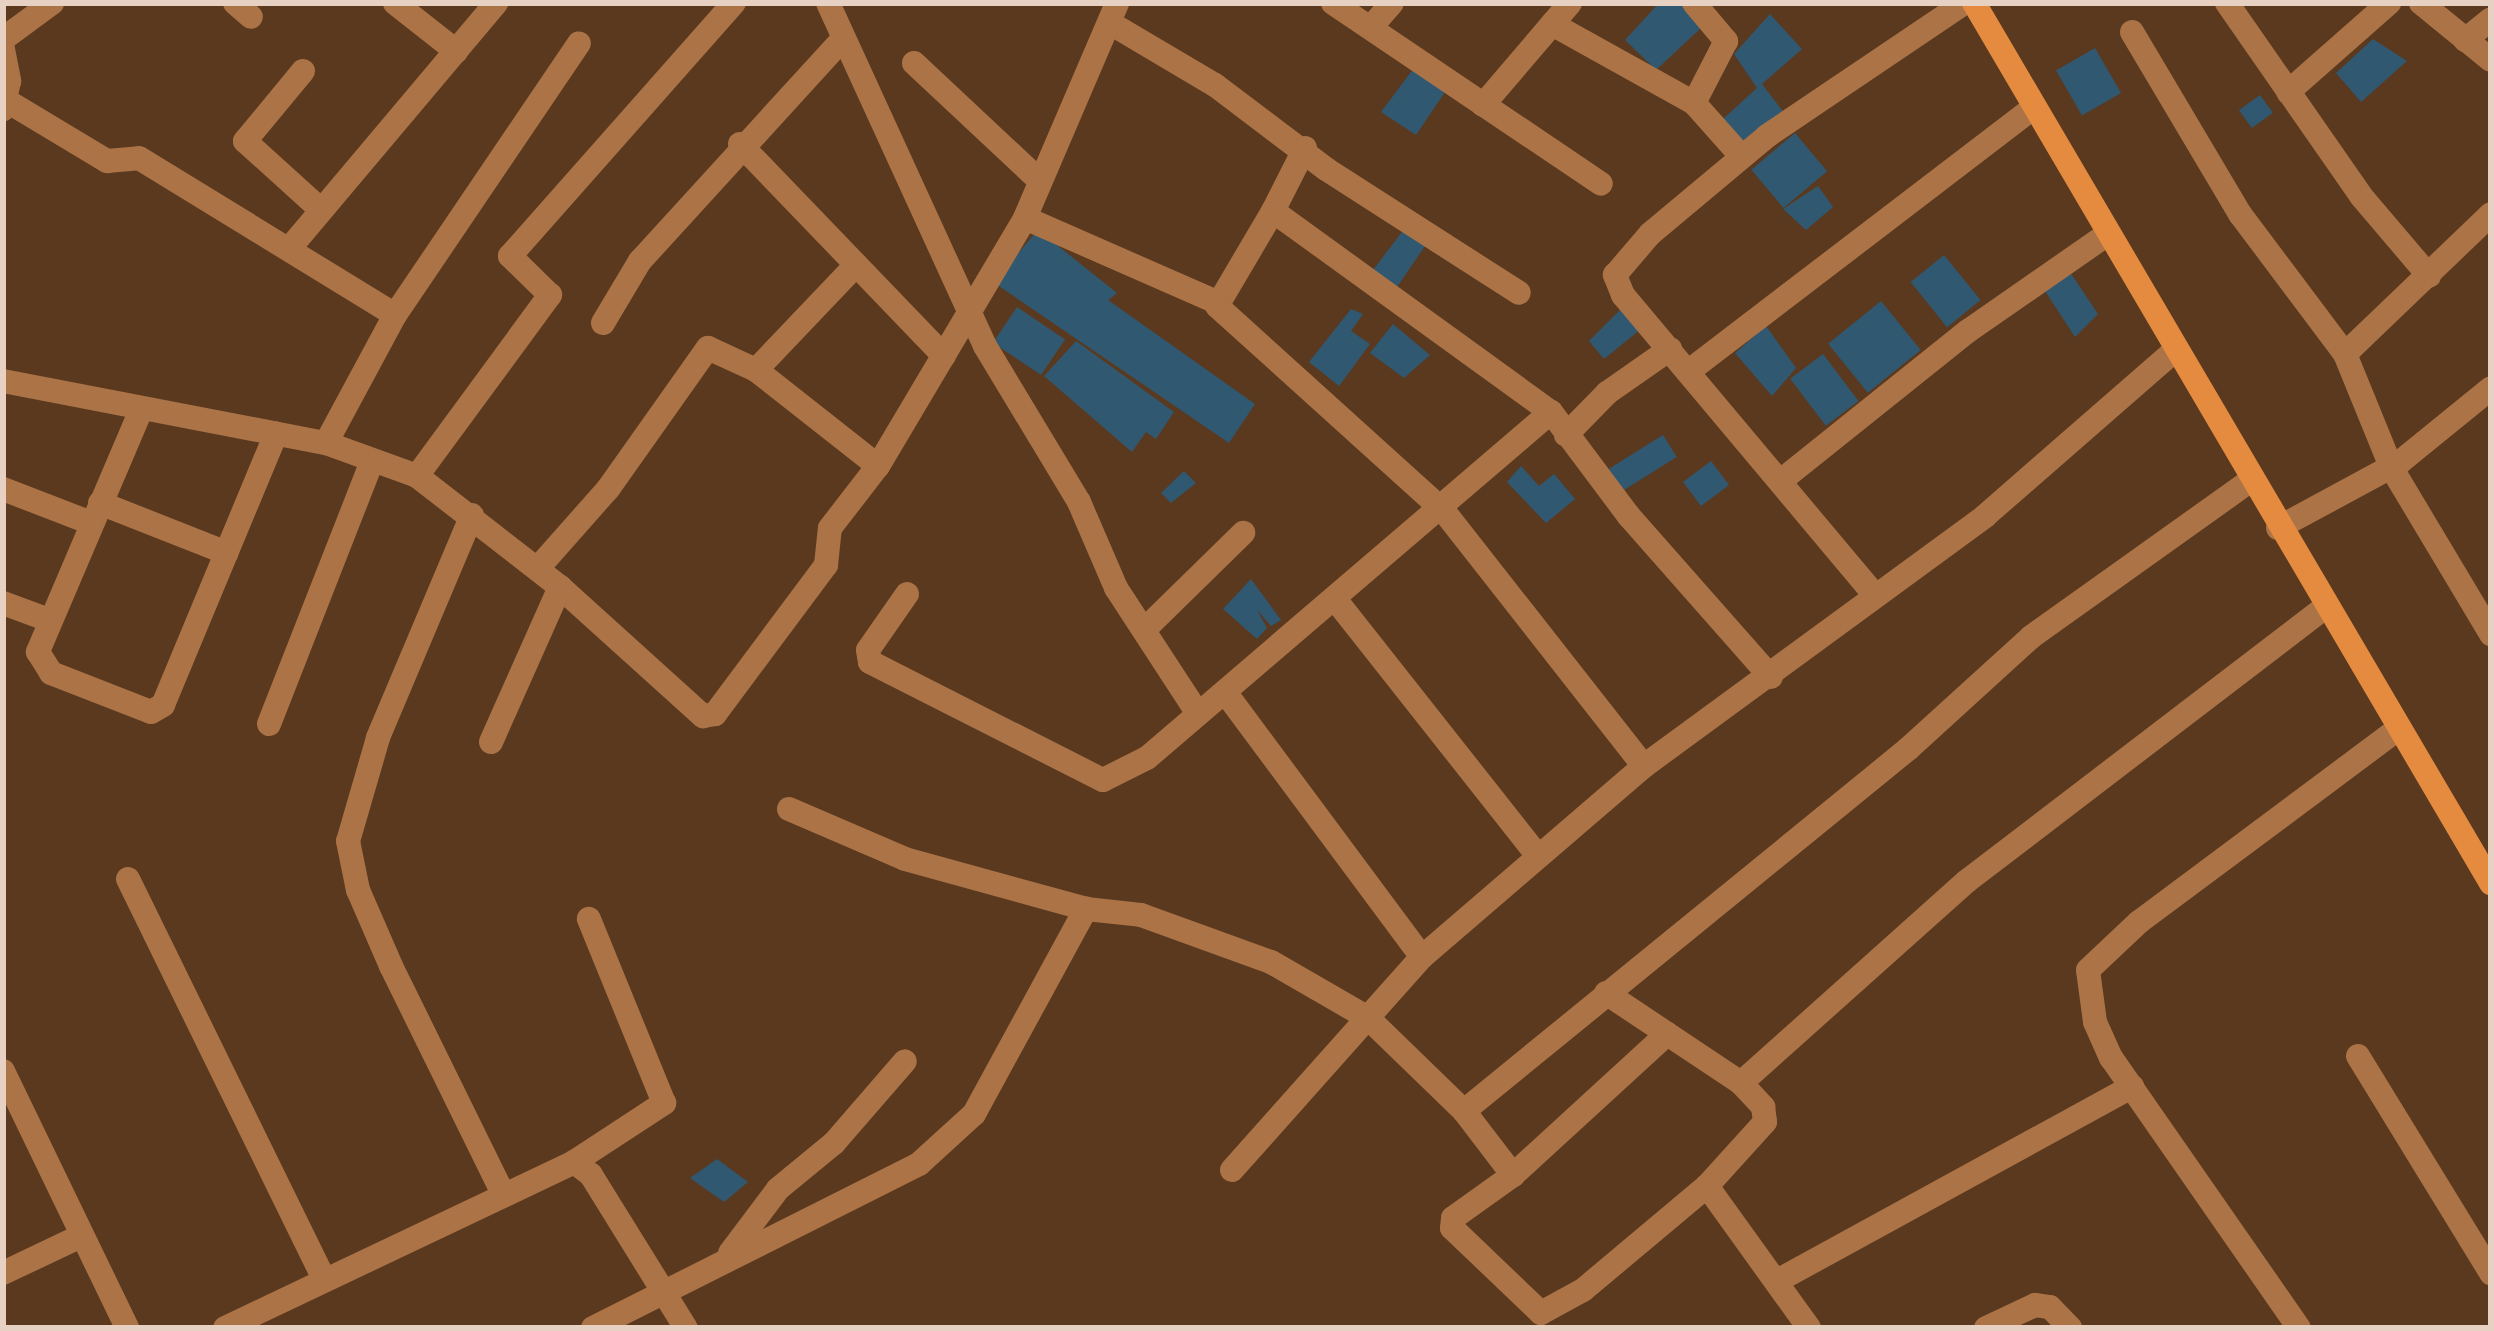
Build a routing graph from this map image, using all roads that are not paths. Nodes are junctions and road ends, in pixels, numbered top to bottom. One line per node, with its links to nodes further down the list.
1 (52, 3): 21 (street)
2 (395, 3): 25 (street)
3 (496, 3): 25 (street)
4 (734, 3): 68 (street)
5 (828, 3): 20 (street)
6 (1333, 3): 18 (street)
7 (1392, 3): 18 (street)
8 (1570, 3): 17 (street)
9 (1694, 3): 30 (street)
10 (1964, 3): 36 (street)
11 (1974, 3): 33 (street)
12 (2228, 3): 29 (street)
13 (2389, 3): 29 (street)
14 (2421, 3): 22 (street)
15 (1113, 13): 35 (street); 37 (street)
16 (2491, 19): 22 (street)
17 (1552, 24): 30 (street); 32 (street)
18 (1372, 26): 32 (street)
19 (2132, 32): 54 (street)
20 (843, 38): 34 (street); 49 (street)
21 (3, 39)
22 (2465, 40): 26 (street)
23 (579, 43): 50 (street)
24 (3, 49): 31 (street)
25 (456, 51): 39 (street)
26 (2491, 59)
27 (914, 62): 37 (street)
28 (303, 71): 39 (street)
29 (2288, 92): 46 (street)
30 (1694, 104): 36 (street)
31 (5, 105): 44 (street)
32 (1484, 105): 38 (street)
33 (2033, 108): 43 (street); 57 (street)
34 (740, 144): 45 (street); 51 (street)
35 (1305, 148): 40 (street); 47 (street)
36 (1742, 157): 52 (street)
37 (1040, 181): 42 (street)
38 (1600, 184)
39 (319, 208): 44 (street)
40 (1273, 211): 48 (street); 61 (street)
41 (2491, 214): 46 (street)
42 (1024, 218): 48 (street); 49 (street)
43 (2106, 236): 53 (street); 69 (street)
44 (289, 249): 50 (street)
45 (856, 265): 55 (street); 56 (street)
46 (2429, 276): 54 (street)
47 (1519, 293)
48 (1214, 301): 72 (street)
49 (971, 313): 55 (street); 87 (street)
50 (395, 315): 64 (street)
51 (603, 323)
52 (1670, 349): 57 (street); 63 (street)
53 (2174, 351): 70 (street); 80 (street)
54 (2345, 355): 67 (street)
55 (944, 356): 66 (street)
56 (756, 370): 66 (street); 78 (street)
57 (1689, 371): 69 (street)
58 (3, 381): 60 (street)
59 (2491, 388): 67 (street)
60 (141, 410): 62 (street); 73 (street)
61 (1551, 412): 63 (street); 72 (street)
62 (276, 434): 64 (street); 77 (street)
63 (1566, 435): 89 (street)
64 (326, 443): 65 (street)
65 (372, 461): 68 (street); 92 (street)
66 (878, 466): 79 (street)
67 (2390, 467): 75 (street); 83 (street)
68 (417, 476): 74 (street)
69 (1784, 479): 80 (street)
70 (2251, 482): 75 (street); 103 (street)
71 (3, 489): 73 (street)
72 (1443, 510): 82 (street); 95 (street)
73 (95, 513): 77 (street); 86 (street)
74 (472, 515): 78 (street); 116 (street)
75 (2278, 528): 85 (street)
76 (1243, 533): 87 (street)
77 (226, 553): 86 (street)
78 (538, 568): 79 (street)
79 (560, 587): 94 (street)
80 (1873, 593): 89 (street)
81 (908, 594): 91 (street)
82 (1334, 599): 90 (street); 97 (street)
83 (2483, 599): 88 (street)
84 (3, 603): 86 (street)
85 (2325, 607): 93 (street); 109 (street)
86 (49, 620)
87 (1144, 630): 91 (street)
88 (2491, 634)
89 (1771, 676): 95 (street)
90 (1225, 692): 91 (street); 102 (street)
91 (1198, 714)
92 (269, 724)
93 (2398, 729): 99 (street); 110 (street)
94 (491, 742)
95 (1644, 766): 97 (street)
96 (789, 808): 100 (street)
97 (1538, 856): 102 (street)
98 (128, 879): 121 (street)
99 (2491, 883)
100 (1086, 909): 104 (street); 118 (street)
101 (589, 919): 112 (street)
102 (1422, 957): 104 (street)
103 (1606, 993): 105 (street); 111 (street)
104 (1368, 1018): 111 (street); 113 (street)
105 (1667, 1034): 109 (street); 114 (street)
106 (2358, 1056): 120 (street)
107 (905, 1060): 118 (street)
108 (3, 1071): 117 (street)
109 (1741, 1083): 115 (street)
110 (2132, 1088): 122 (street); 131 (street)
111 (1464, 1111): 114 (street)
112 (574, 1162): 116 (street); 123 (street)
113 (1232, 1170)
114 (1513, 1175): 115 (street)
115 (1707, 1186): 122 (street)
116 (503, 1194): 121 (street)
117 (81, 1236): 119 (street); 124 (street)
118 (725, 1260): 123 (street)
119 (3, 1273)
120 (2491, 1274)
121 (324, 1280): 125 (street)
122 (1777, 1281): 128 (street)
123 (667, 1290): 126 (street); 127 (street)
124 (127, 1328)
125 (225, 1328)
126 (593, 1328)
127 (686, 1328)
128 (1809, 1328)
129 (1987, 1328): 130 (street)
130 (2070, 1328)
131 (2300, 1328)

